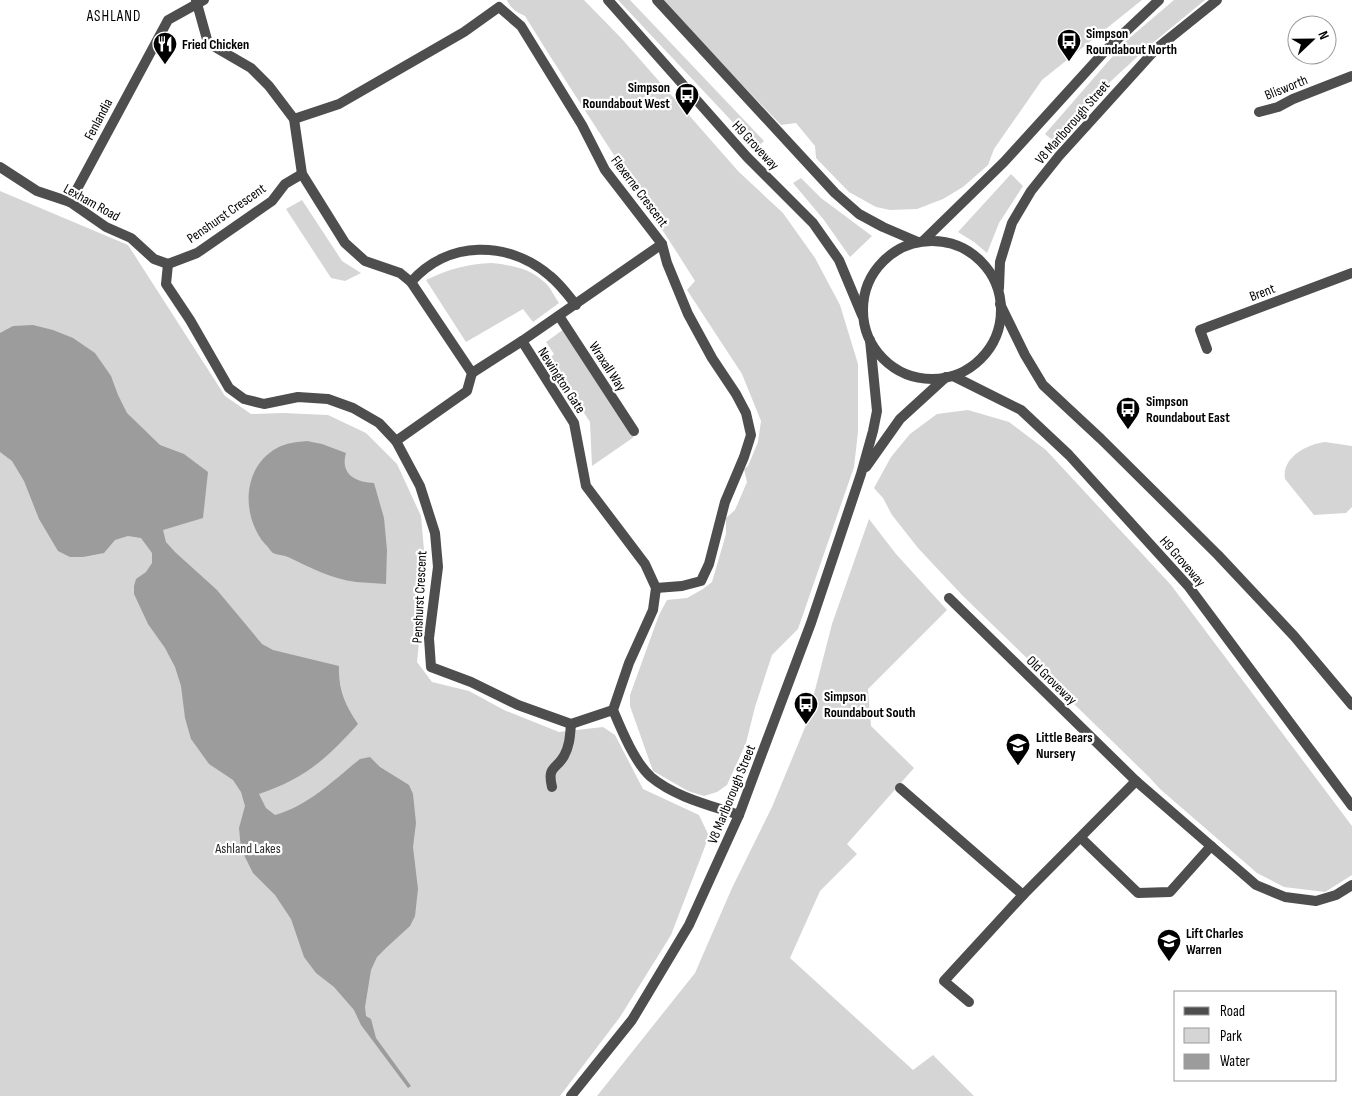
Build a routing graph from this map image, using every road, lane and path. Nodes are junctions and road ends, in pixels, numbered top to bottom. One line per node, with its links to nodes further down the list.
1 (608, 0): 21 (street, H9 Groveway)
2 (657, 0): 13 (street, H9 Groveway)
3 (1159, 0): 13 (street, V8 Marlborough Street)
4 (1217, 0): 18 (street, V8 Marlborough Street)
5 (199, 2): 9 (street); 12 (street, Fenlandia)
6 (499, 4): 9 (street, Flexerne Crescent); 14 (street, Flexerne Crescent)
7 (1352, 76): 8 (street, Blisworth)
8 (1259, 112)
9 (294, 119): 11 (street)
10 (0, 167): 12 (street, Lexham Road)
11 (302, 174): 15 (street, Penshurst Crescent); 17 (street)
12 (70, 202): 15 (street, Lexham Road)
13 (920, 242): 18 (street); 21 (street)
14 (662, 244): 19 (street); 30 (street, Flexerne Crescent)
15 (168, 264): 28 (street, Penshurst Crescent)
16 (1352, 273): 24 (street, Brent)
17 (411, 282): 19 (street); 25 (street)
18 (999, 299): 26 (street); 32 (street, H9 Groveway)
19 (576, 305): 20 (street)
20 (559, 316): 23 (street); 27 (street, Wraxall Way)
21 (864, 321): 22 (street)
22 (870, 340): 26 (street); 29 (street, V8 Marlborough Street)
23 (522, 341): 25 (street, Newington Gate); 30 (street, Newington Gate)
24 (1207, 349)
25 (472, 373): 28 (street)
26 (950, 377): 29 (street, V8 Marlborough Street); 38 (street, H9 Groveway)
27 (634, 431)
28 (396, 441): 34 (street, Penshurst Crescent)
29 (861, 474): 39 (street, V8 Marlborough Street)
30 (656, 588): 33 (street)
31 (948, 598): 35 (street, Old Groveway)
32 (1352, 705)
33 (613, 710): 34 (street); 39 (street)
34 (570, 724): 36 (street)
35 (1136, 781): 40 (street); 41 (street, Old Groveway)
36 (552, 787)
37 (900, 788): 43 (street)
38 (1352, 806)
39 (738, 815): 45 (street, V8 Marlborough Street)
40 (1081, 838): 41 (street); 43 (street)
41 (1211, 846): 42 (street, Old Groveway)
42 (1352, 885)
43 (1023, 895): 44 (street)
44 (969, 1002)
45 (571, 1096)

